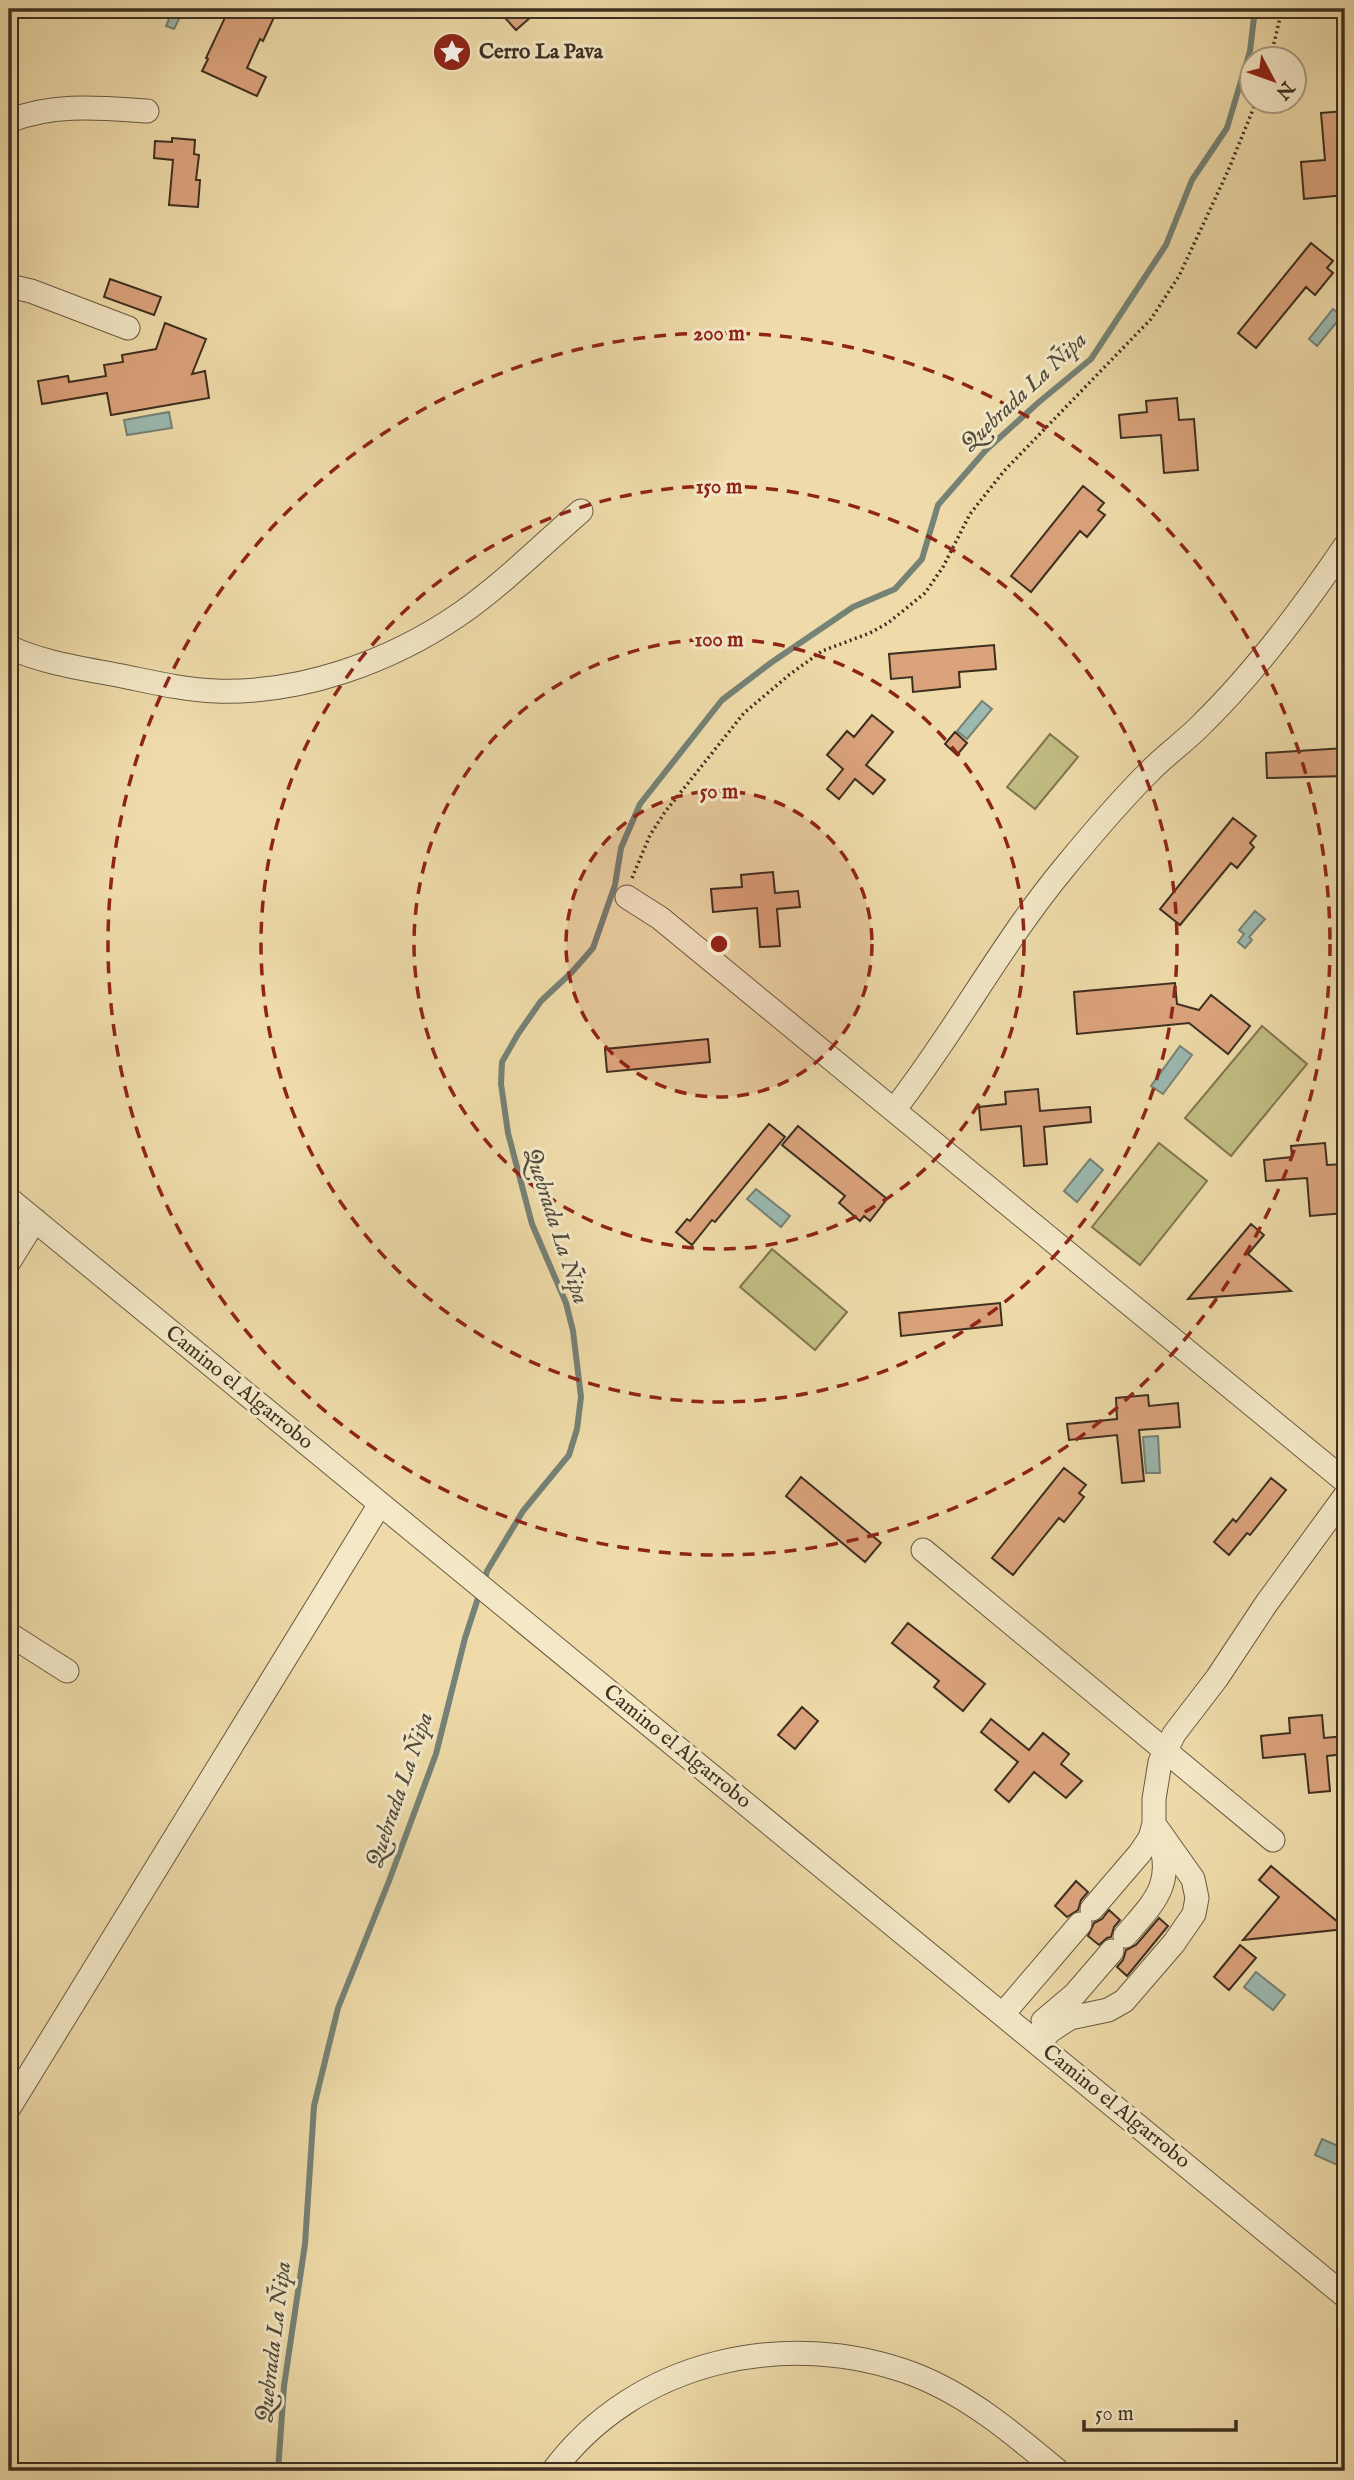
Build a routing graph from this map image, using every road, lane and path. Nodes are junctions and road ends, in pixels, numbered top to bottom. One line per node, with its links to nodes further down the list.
1 (1282, 9): 2 (path)
2 (1273, 46)
3 (147, 111): 5 (street)
4 (1250, 116): 11 (path)
5 (9, 121)
6 (9, 286): 7 (street)
7 (128, 328)
8 (581, 510): 10 (street)
9 (1345, 546): 12 (street)
10 (9, 647)
11 (627, 897): 12 (street)
12 (894, 1110): 16 (street)
13 (10, 1202): 14 (street, Camino el Algarrobo)
14 (35, 1220): 15 (street); 18 (street, Camino el Algarrobo)
15 (9, 1262)
16 (1345, 1481)
17 (1345, 1496): 22 (street)
18 (380, 1504): 25 (street, Camino el Algarrobo); 27 (street)
19 (923, 1550): 22 (street)
20 (9, 1634): 21 (street)
21 (67, 1671)
22 (1164, 1752): 23 (street); 24 (street)
23 (1154, 1824): 25 (street); 26 (street); 26 (street)
24 (1273, 1840)
25 (1003, 2014): 26 (street, Camino el Algarrobo)
26 (1034, 2040): 28 (street, Camino el Algarrobo)
27 (9, 2108)
28 (1345, 2296)
29 (553, 2471): 30 (street)
30 (1058, 2471)

